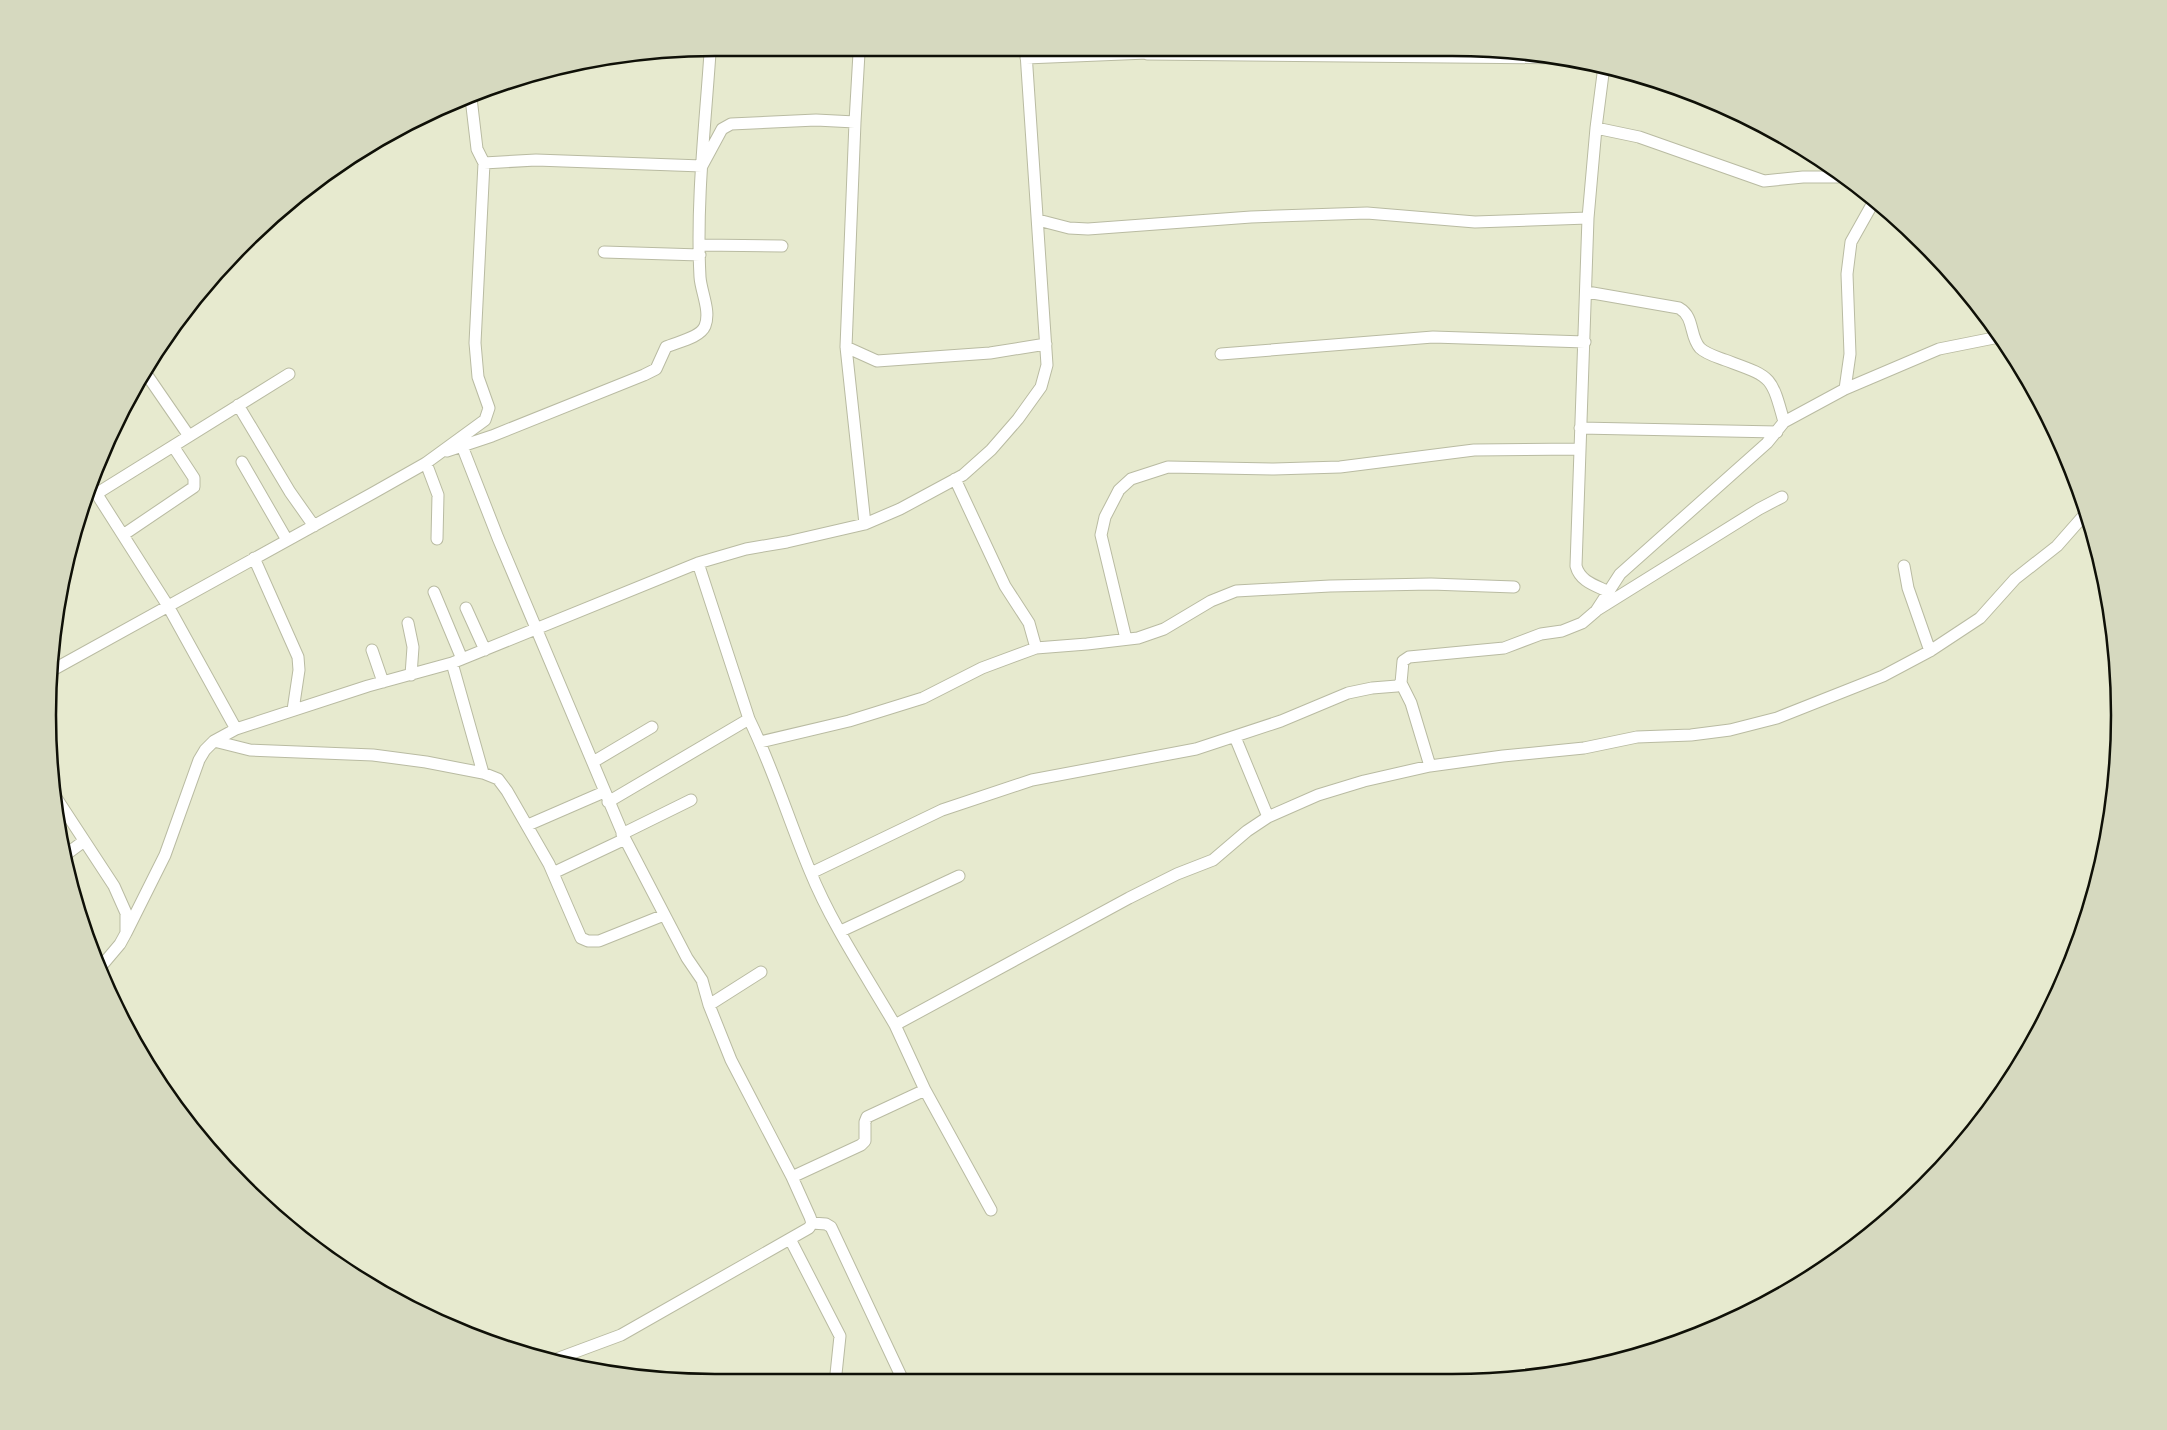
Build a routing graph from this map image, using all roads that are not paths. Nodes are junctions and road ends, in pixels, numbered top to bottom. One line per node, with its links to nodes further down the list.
1 (710, 56): 11 (street)
2 (859, 56): 8 (street)
3 (1026, 56): 15 (street)
4 (1356, 56): 5 (street)
5 (1477, 57)
6 (1603, 74): 9 (street)
7 (472, 103): 10 (street)
8 (855, 122): 11 (street); 23 (street)
9 (1596, 128): 12 (street); 14 (street)
10 (484, 162): 11 (street); 36 (street)
11 (702, 166): 17 (street)
12 (1832, 177)
13 (1871, 207): 27 (street)
14 (1588, 218): 15 (street); 19 (street)
15 (1038, 220): 22 (street)
16 (782, 246): 17 (street)
17 (700, 250): 18 (street); 34 (street)
18 (604, 252)
19 (1587, 292): 21 (street); 29 (street)
20 (1992, 338): 27 (street)
21 (1585, 342): 24 (street); 30 (street)
22 (1046, 344): 23 (street); 39 (street)
23 (846, 347): 44 (street)
24 (1221, 354)
25 (289, 374): 28 (street)
26 (149, 379): 32 (street)
27 (1845, 389): 29 (street)
28 (238, 405): 32 (street); 45 (street)
29 (1784, 422): 31 (street)
30 (1580, 428): 31 (street); 35 (street)
31 (1777, 432): 53 (street)
32 (188, 436): 33 (street)
33 (173, 446): 40 (street); 46 (street)
34 (462, 446): 36 (street); 59 (street)
35 (1579, 449): 53 (street); 60 (street)
36 (440, 453): 38 (street)
37 (242, 462): 48 (street)
38 (426, 463): 45 (street); 47 (street)
39 (955, 479): 44 (street); 61 (street)
40 (97, 487)
41 (95, 492): 46 (street)
42 (1782, 497): 57 (street)
43 (2081, 520): 64 (street)
44 (865, 524): 50 (street)
45 (314, 526): 48 (street)
46 (123, 535): 55 (street)
47 (437, 539)
48 (287, 540): 49 (street)
49 (254, 558): 55 (street); 70 (street)
50 (698, 562): 59 (street); 71 (street)
51 (1904, 566): 64 (street)
52 (1514, 586): 60 (street)
53 (1607, 591): 57 (street)
54 (434, 592): 65 (street)
55 (168, 606): 66 (street); 73 (street)
56 (466, 608): 63 (street)
57 (1596, 611): 69 (street)
58 (408, 623): 67 (street)
59 (535, 629): 63 (street); 77 (street)
60 (1126, 639): 61 (street)
61 (1036, 648): 76 (street)
62 (372, 650): 68 (street)
63 (485, 650): 65 (street)
64 (1930, 651): 78 (street)
65 (457, 661): 67 (street); 79 (street)
66 (58, 667)
67 (411, 675): 68 (street)
68 (383, 682): 70 (street)
69 (1401, 683): 74 (street); 78 (street)
70 (293, 710): 73 (street)
71 (749, 719): 76 (street); 80 (street)
72 (652, 727): 77 (street)
73 (236, 729): 75 (street)
74 (1234, 737): 83 (street); 89 (street)
75 (214, 741): 79 (street); 93 (street)
76 (760, 742): 89 (street)
77 (592, 762): 80 (street)
78 (1430, 766): 83 (street)
79 (483, 773): 84 (street)
80 (606, 797): 84 (street); 85 (street)
81 (691, 800): 85 (street)
82 (63, 809): 86 (street)
83 (1268, 817): 97 (street)
84 (528, 826): 88 (street)
85 (624, 836): 88 (street); 91 (street)
86 (84, 841): 87 (street); 93 (street)
87 (71, 851)
88 (553, 872): 91 (street)
89 (811, 873): 92 (street)
90 (960, 876): 92 (street)
91 (664, 916): 96 (street)
92 (841, 931): 97 (street)
93 (126, 932): 94 (street)
94 (104, 963)
95 (761, 972): 96 (street)
96 (708, 1005): 99 (street)
97 (894, 1025): 98 (street)
98 (925, 1090): 99 (street); 100 (street)
99 (792, 1177): 101 (street)
100 (991, 1210)
101 (812, 1222): 102 (street); 105 (street)
102 (790, 1239): 103 (street); 104 (street)
103 (566, 1356)
104 (836, 1374)
105 (900, 1374)

